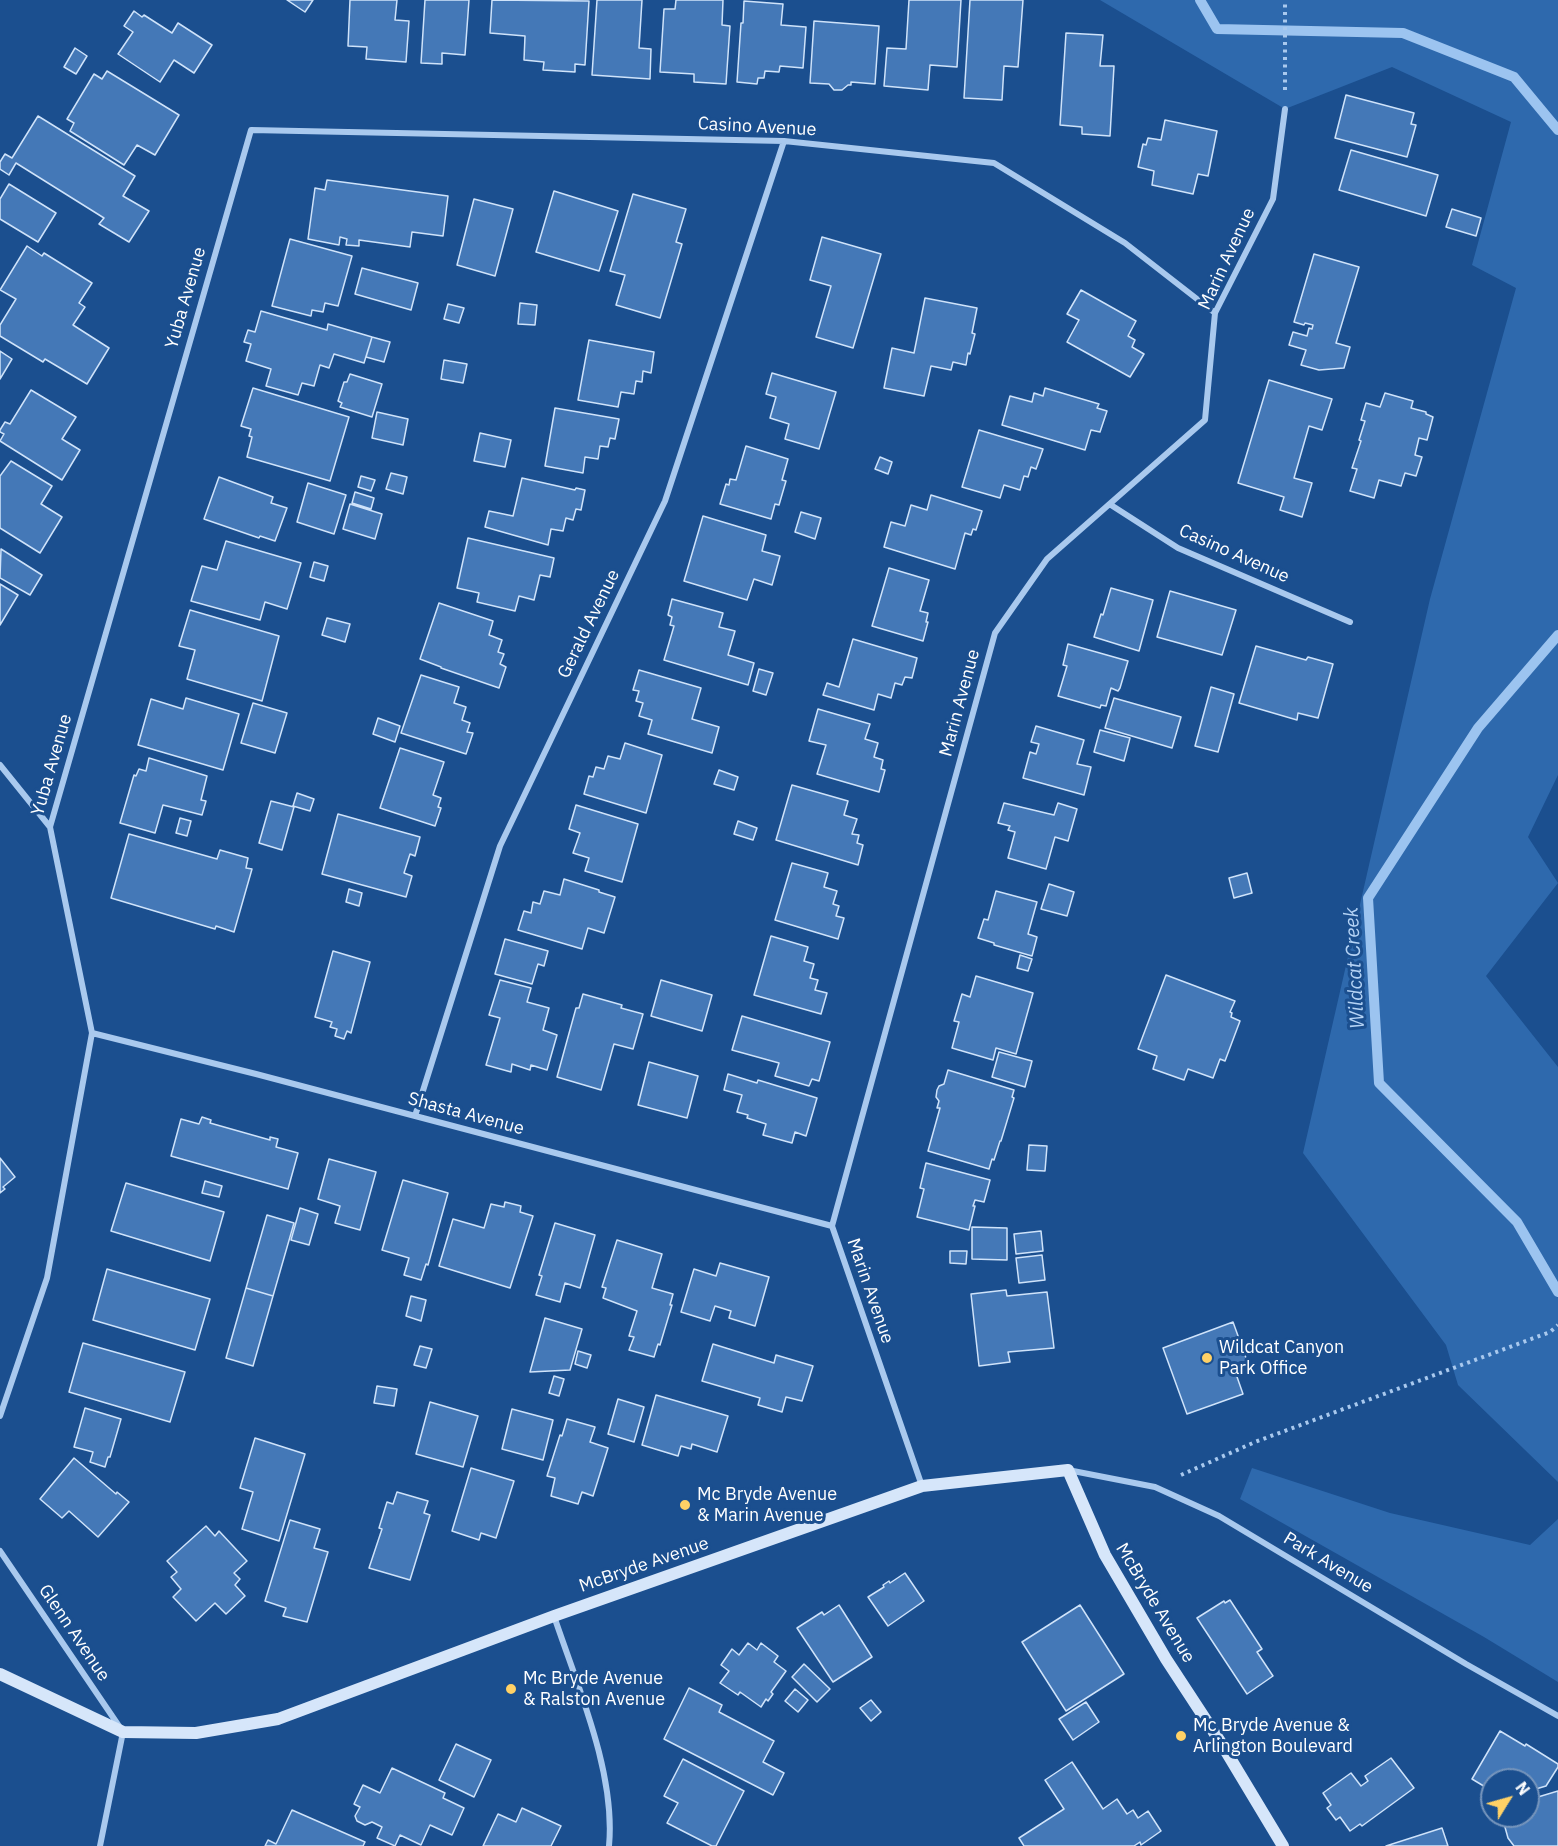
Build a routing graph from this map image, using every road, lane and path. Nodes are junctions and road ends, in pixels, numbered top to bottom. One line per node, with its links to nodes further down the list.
1 (1285, 0): 2 (path)
2 (1285, 109): 5 (street, Marin Avenue)
3 (250, 130): 4 (street, Casino Avenue); 9 (street, Yuba Avenue)
4 (784, 141): 5 (street, Casino Avenue); 11 (street, Gerald Avenue)
5 (1215, 313): 6 (street, Marin Avenue)
6 (1111, 505): 7 (street, Casino Avenue); 12 (street, Marin Avenue)
7 (1350, 622)
8 (0, 765): 9 (street)
9 (50, 827): 10 (street, Yuba Avenue)
10 (92, 1034): 11 (street, Shasta Avenue); 14 (street, Yuba Avenue)
11 (415, 1116): 12 (street, Shasta Avenue)
12 (832, 1226): 16 (street, Marin Avenue)
13 (1558, 1325): 17 (path)
14 (0, 1416)
15 (1068, 1470): 16 (main road, McBryde Avenue); 17 (street, Park Avenue); 25 (main road, McBryde Avenue)
16 (922, 1486): 19 (main road, McBryde Avenue)
17 (1155, 1487): 21 (street, Park Avenue)
18 (0, 1551): 22 (street, Glenn Avenue)
19 (554, 1616): 22 (main road, McBryde Avenue); 24 (street)
20 (0, 1674): 22 (main road, McBryde Avenue)
21 (1558, 1716)
22 (123, 1732): 23 (street)
23 (100, 1846)
24 (609, 1846)
25 (1283, 1846)

